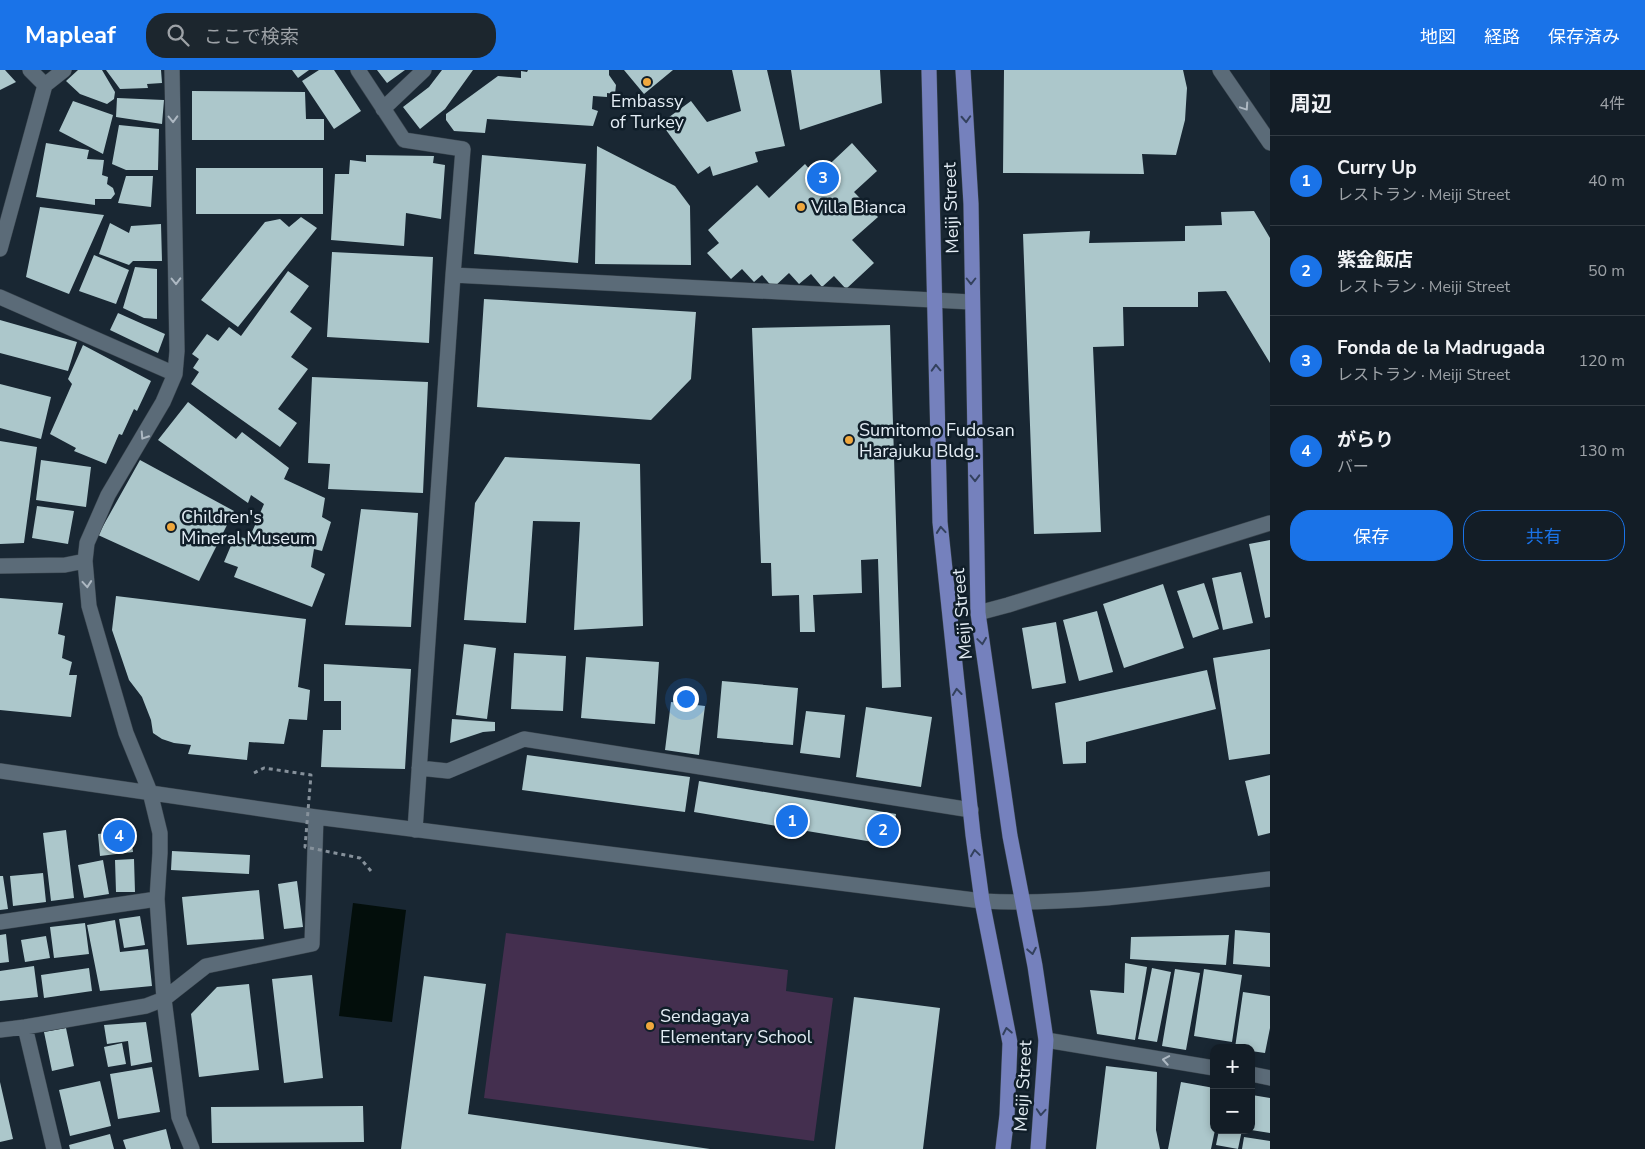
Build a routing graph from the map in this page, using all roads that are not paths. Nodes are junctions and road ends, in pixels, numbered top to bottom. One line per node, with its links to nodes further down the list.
1 (30, 70): 9 (street)
2 (64, 70): 9 (street)
3 (172, 70): 17 (street, one-way to 17)
4 (358, 70): 10 (street)
5 (424, 70): 10 (street)
6 (929, 70): 15 (main road, Meiji Street)
7 (963, 70): 16 (main road, Meiji Street, one-way to 16)
8 (1220, 70): 11 (street, one-way to 11)
9 (45, 85): 12 (street)
10 (383, 109): 13 (street)
11 (1270, 143)
12 (0, 249)
13 (453, 275): 15 (street); 22 (street)
14 (0, 296): 17 (street)
15 (934, 301): 16 (street); 25 (main road, Meiji Street, one-way to 15)
16 (971, 302): 21 (main road, Meiji Street, one-way to 21)
17 (175, 374): 19 (street, one-way to 19)
18 (1270, 523): 21 (street)
19 (85, 561): 20 (street); 24 (street, one-way to 24)
20 (0, 566)
21 (978, 613): 31 (main road, Meiji Street, one-way to 31)
22 (419, 768): 25 (street); 27 (street)
23 (0, 771): 24 (street)
24 (150, 792): 26 (street); 29 (street)
25 (970, 810): 30 (main road, Meiji Street, one-way to 25)
26 (316, 817): 27 (street); 33 (street)
27 (415, 830): 30 (street)
28 (1270, 878): 31 (street)
29 (156, 899): 32 (street); 33 (street)
30 (982, 901): 31 (street); 42 (main road, Meiji Street, one-way to 30)
31 (1023, 903): 36 (main road, Meiji Street, one-way to 36)
32 (0, 922)
33 (164, 999): 34 (street); 41 (street)
34 (25, 1027): 35 (street); 40 (street)
35 (0, 1030)
36 (1046, 1040): 37 (street, one-way to 36); 43 (main road, Meiji Street, one-way to 43)
37 (1210, 1067)
38 (1255, 1075): 39 (street)
39 (1270, 1078)
40 (54, 1149)
41 (192, 1149)
42 (1003, 1149)
43 (1038, 1149)

